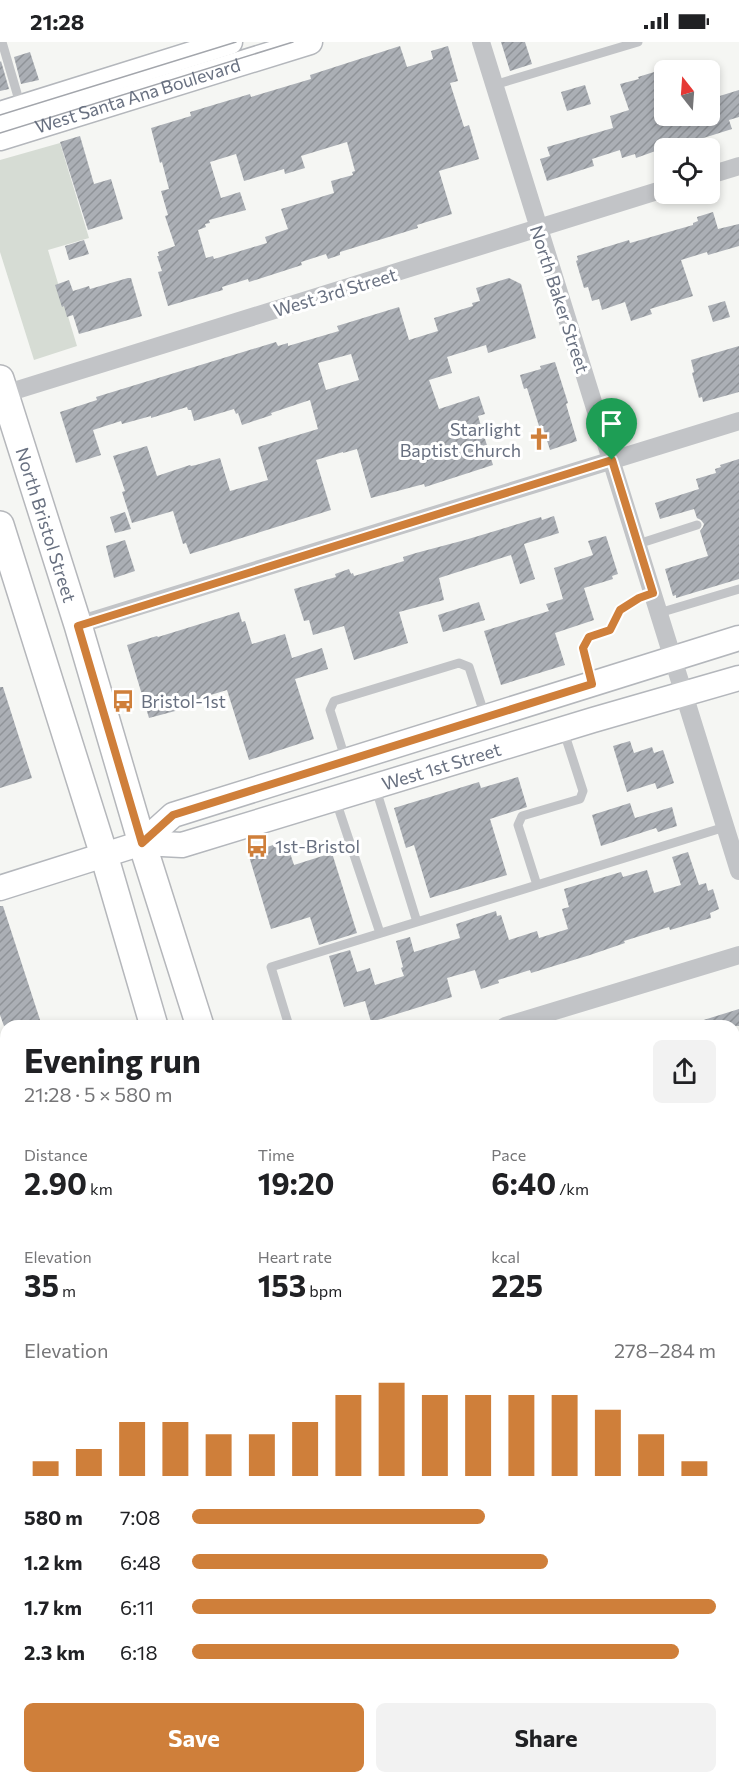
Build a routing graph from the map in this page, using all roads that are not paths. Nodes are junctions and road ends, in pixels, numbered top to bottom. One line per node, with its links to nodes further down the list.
1 (2, 42): 7 (lane)
2 (230, 42): 7 (main road, West Santa Ana Boulevard)
3 (310, 42): 8 (main road, West Santa Ana Boulevard)
4 (481, 42): 6 (street, North Baker Street)
5 (638, 42): 6 (lane)
6 (494, 85): 12 (street, North Baker Street)
7 (11, 110)
8 (0, 138)
9 (739, 166): 10 (street)
10 (720, 172)
11 (654, 192): 12 (street, West 3rd Street)
12 (538, 229): 13 (street, West 3rd Street); 15 (street, North Baker Street)
13 (2, 387): 22 (main road, North Bristol Street)
14 (739, 421): 15 (street)
15 (612, 460): 18 (street, North Baker Street); 22 (street)
16 (0, 525): 35 (main road)
17 (697, 525): 18 (lane)
18 (638, 544): 20 (street, North Baker Street)
19 (739, 589): 21 (lane)
20 (653, 593): 21 (street, North Baker Street); 26 (lane)
21 (659, 613): 24 (street, North Baker Street)
22 (78, 626): 34 (main road, North Bristol Street)
23 (739, 638): 24 (main road, West 1st Street)
24 (673, 658): 26 (main road, West 1st Street); 27 (street, North Baker Street)
25 (739, 678): 27 (main road, West 1st Street)
26 (592, 684): 28 (main road, West 1st Street)
27 (685, 695): 29 (main road, West 1st Street); 33 (street, North Baker Street)
28 (485, 717): 30 (main road, West 1st Street); 30 (lane)
29 (563, 729): 31 (main road, West 1st Street); 37 (lane)
30 (346, 761): 34 (main road, West 1st Street)
31 (375, 786): 32 (main road, West 1st Street); 39 (lane)
32 (335, 798): 34 (main road, West 1st Street); 40 (lane)
33 (725, 826): 36 (street, North Baker Street); 37 (lane)
34 (142, 843): 35 (main road, West 1st Street); 43 (main road, North Bristol Street)
35 (104, 855): 38 (main road, West 1st Street); 42 (main road)
36 (739, 871)
37 (537, 885): 39 (lane)
38 (0, 888)
39 (417, 922): 40 (lane)
40 (380, 933): 44 (lane)
41 (739, 955): 45 (street)
42 (152, 1020)
43 (198, 1020)
44 (287, 1020)
45 (525, 1020)

